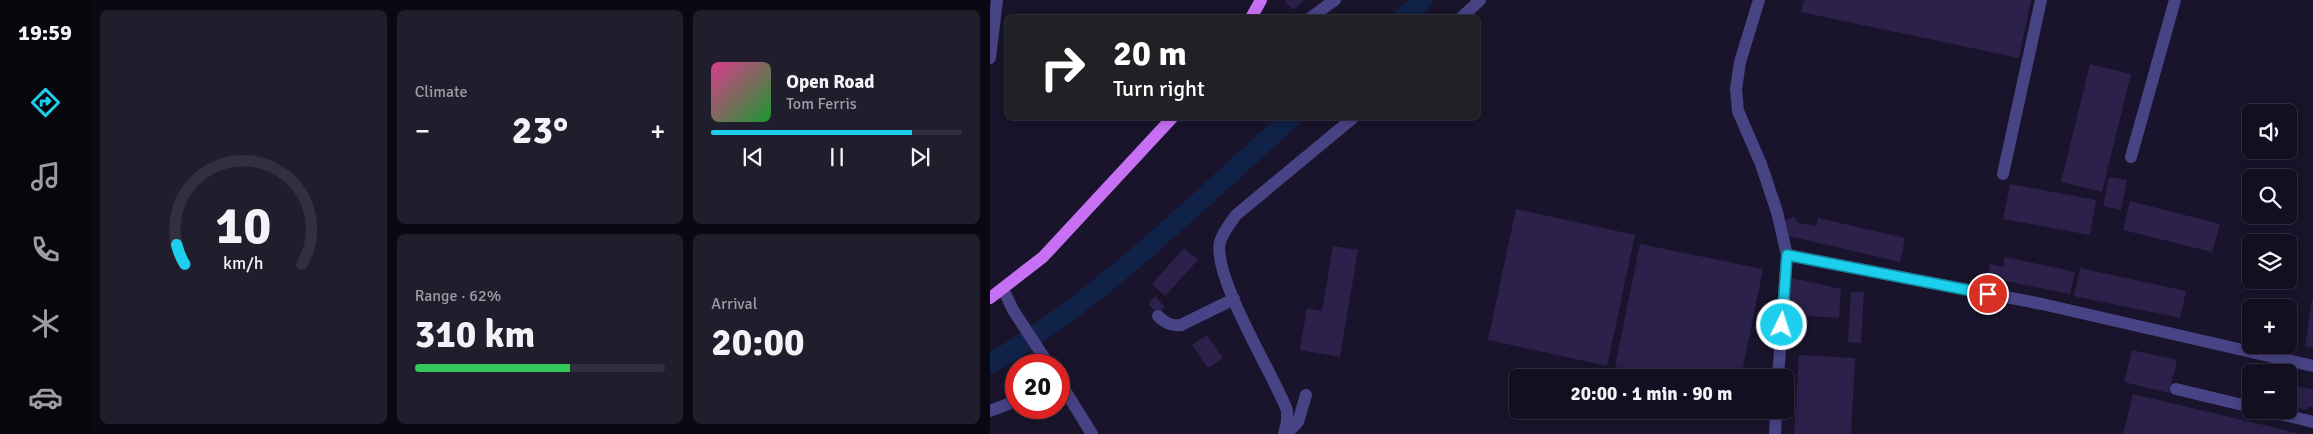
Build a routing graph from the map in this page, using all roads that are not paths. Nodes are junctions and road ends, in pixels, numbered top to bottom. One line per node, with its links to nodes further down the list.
1 (997, 0): 11 (street)
2 (1261, 0): 8 (main road)
3 (1335, 0): 9 (street)
4 (1480, 0): 10 (street)
5 (1759, 0): 16 (street)
6 (2041, 0): 15 (street)
7 (2175, 0): 14 (street)
8 (1254, 15)
9 (1314, 15)
10 (1464, 15)
11 (990, 58)
12 (1170, 120): 17 (main road)
13 (1351, 120): 19 (street)
14 (2132, 157)
15 (2002, 174)
16 (1787, 255): 22 (street); 23 (street)
17 (1003, 289): 18 (main road); 21 (street)
18 (990, 298)
19 (1234, 299): 20 (street); 34 (street)
20 (1158, 316)
21 (1042, 354)
22 (2313, 366)
23 (1779, 369)
24 (2176, 389): 27 (street)
25 (1306, 395): 34 (street)
26 (1070, 400): 33 (street)
27 (2242, 405)
28 (1005, 406): 29 (street)
29 (990, 412)
30 (2297, 418): 32 (street)
31 (1776, 419): 35 (street)
32 (2313, 422)
33 (1092, 434)
34 (1285, 434)
35 (1775, 434)

